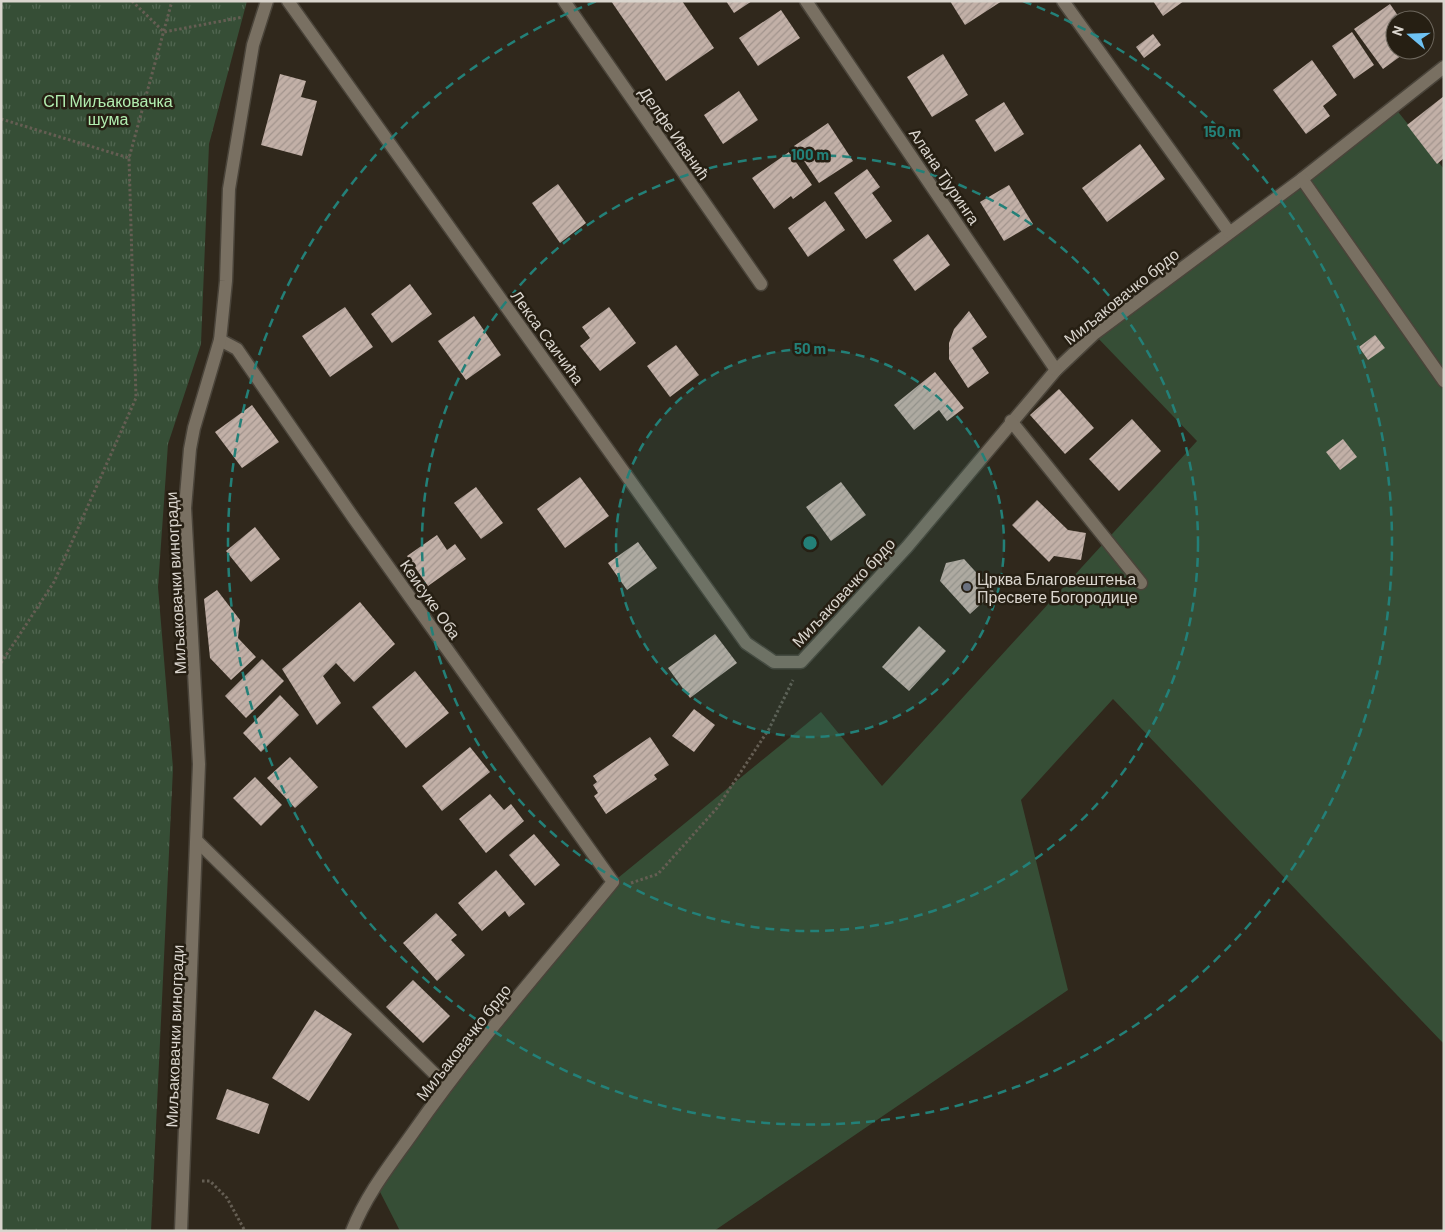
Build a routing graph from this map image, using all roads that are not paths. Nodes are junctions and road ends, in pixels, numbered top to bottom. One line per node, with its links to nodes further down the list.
1 (288, 1): 15 (street, Лекса Саичића)
2 (564, 1): 9 (street, Делфе Иванић)
3 (806, 1): 11 (street, Алана Тјуринга)
4 (1063, 1): 8 (street)
5 (265, 7): 10 (street, Миљаковачки виногради)
6 (1444, 67): 7 (street, Миљаковачко брдо)
7 (1302, 178): 8 (street, Миљаковачко брдо); 12 (street)
8 (1229, 232): 11 (street, Миљаковачко брдо)
9 (761, 284)
10 (220, 340): 16 (street, Миљаковачки виногради); 17 (street, Кеисуке Оба)
11 (1056, 370): 13 (street, Миљаковачко брдо)
12 (1444, 381)
13 (1011, 421): 14 (street); 15 (street, Миљаковачко брдо)
14 (1140, 583)
15 (801, 662)
16 (198, 842): 18 (street); 19 (street, Миљаковачки виногради)
17 (613, 882): 18 (street, Миљаковачко брдо)
18 (446, 1085): 20 (street, Миљаковачко брдо)
19 (181, 1231)
20 (352, 1231)

